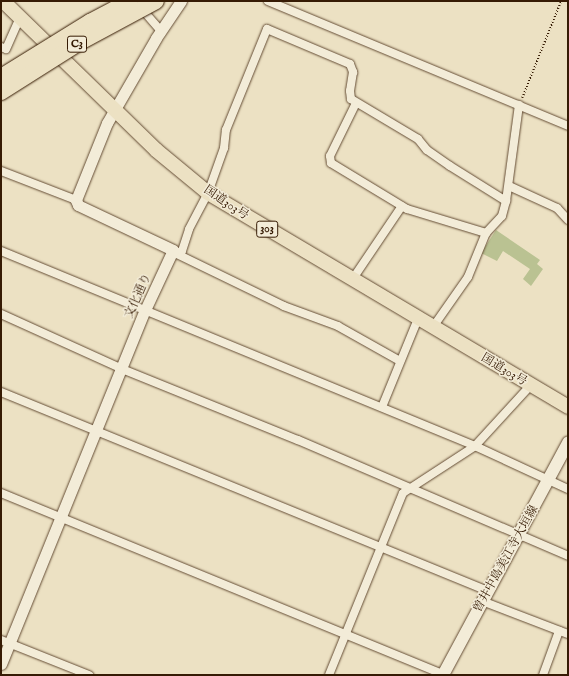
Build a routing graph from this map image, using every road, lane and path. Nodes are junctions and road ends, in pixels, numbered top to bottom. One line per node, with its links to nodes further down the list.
1 (3, 1): 8 (highway, 国道303号 / 303)
2 (130, 1): 11 (highway, C3, bridge)
3 (137, 1): 9 (street)
4 (156, 1): 12 (highway, C3, bridge)
5 (181, 1): 9 (street)
6 (268, 1): 14 (street)
7 (561, 1): 14 (path)
8 (20, 18): 10 (street); 15 (highway, 国道303号 / 303)
9 (161, 31): 15 (street)
10 (1, 47)
11 (1, 77)
12 (1, 92)
13 (356, 103): 19 (street); 21 (street); 22 (street)
14 (519, 105): 16 (street); 18 (street)
15 (116, 110): 19 (highway, 国道303号 / 303); 20 (street)
16 (568, 126)
17 (1, 172): 20 (street)
18 (508, 186): 21 (street); 23 (street)
19 (208, 193): 26 (highway, 国道303号 / 303); 31 (street)
20 (76, 200): 27 (street, 文化通り)
21 (506, 201): 24 (street)
22 (402, 206): 24 (street); 26 (street)
23 (568, 220)
24 (486, 234): 30 (street)
25 (1, 251): 27 (street)
26 (352, 280): 29 (highway, 国道303号 / 303)
27 (145, 310): 32 (street, 文化通り); 35 (street)
28 (1, 314): 32 (street)
29 (418, 319): 30 (highway, 国道303号 / 303); 31 (street)
30 (433, 327): 33 (highway, 国道303号 / 303)
31 (400, 361): 35 (street)
32 (122, 369): 37 (street, 文化通り); 41 (street)
33 (530, 386): 36 (highway, 国道303号 / 303); 39 (street)
34 (1, 392): 37 (street)
35 (382, 407): 39 (street)
36 (568, 407)
37 (96, 432): 44 (street, 文化通り); 46 (street)
38 (568, 443): 40 (main road, 曽井中島美江寺大垣線)
39 (475, 446): 40 (street); 41 (street)
40 (550, 480): 42 (street); 45 (main road, 曽井中島美江寺大垣線)
41 (410, 489): 45 (street); 46 (street)
42 (568, 489)
43 (1, 493): 44 (street)
44 (61, 518): 51 (street); 52 (street, 文化通り)
45 (519, 534): 47 (street); 48 (main road, 曽井中島美江寺大垣線)
46 (382, 548): 48 (street); 51 (street)
47 (568, 556)
48 (485, 596): 49 (street); 56 (main road, 曽井中島美江寺大垣線)
49 (559, 631): 50 (street); 57 (street)
50 (568, 634)
51 (347, 635): 55 (street); 56 (street)
52 (5, 642): 53 (street, 文化通り); 54 (street)
53 (1, 664)
54 (89, 675)
55 (329, 675)
56 (444, 675)
57 (543, 675)

